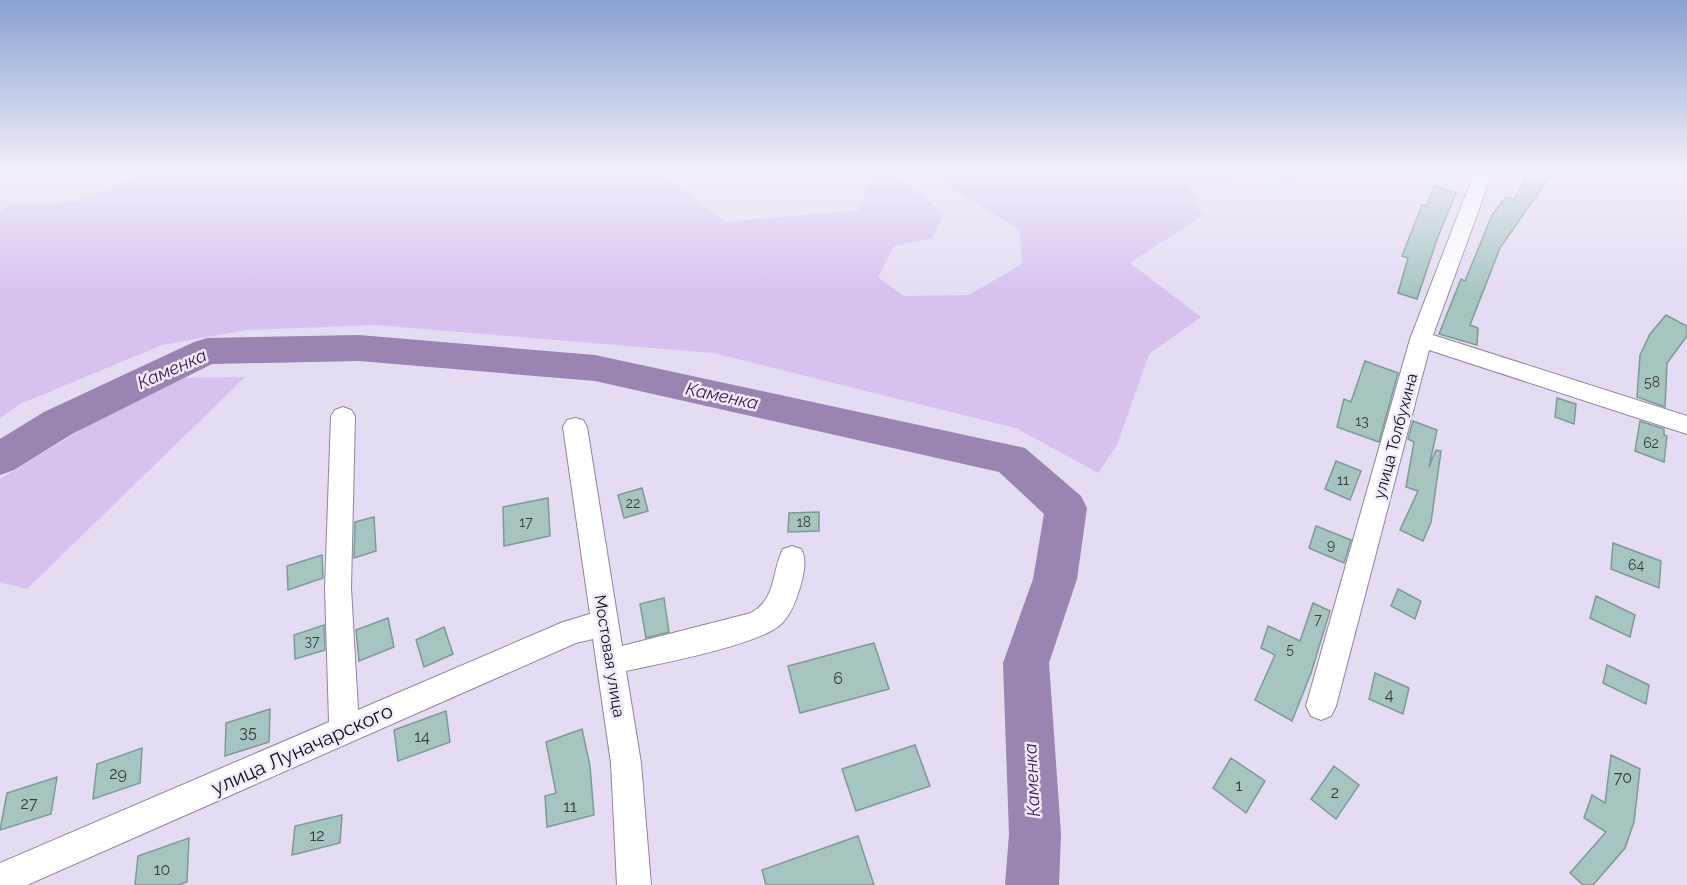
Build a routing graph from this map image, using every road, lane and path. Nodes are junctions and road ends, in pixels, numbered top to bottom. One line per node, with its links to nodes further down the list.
1 (1469, 212): 2 (street, улица Толбухина)
2 (1421, 339): 4 (street); 9 (street, улица Толбухина)
3 (343, 416): 10 (street)
4 (1687, 425)
5 (575, 427): 7 (street, Мостовая улица)
6 (792, 557): 8 (street)
7 (605, 623): 8 (street, Мостовая улица); 10 (street, улица Луначарского)
8 (611, 662): 12 (street, Мостовая улица)
9 (1322, 706)
10 (344, 730): 11 (street, улица Луначарского)
11 (0, 880)
12 (634, 885)

